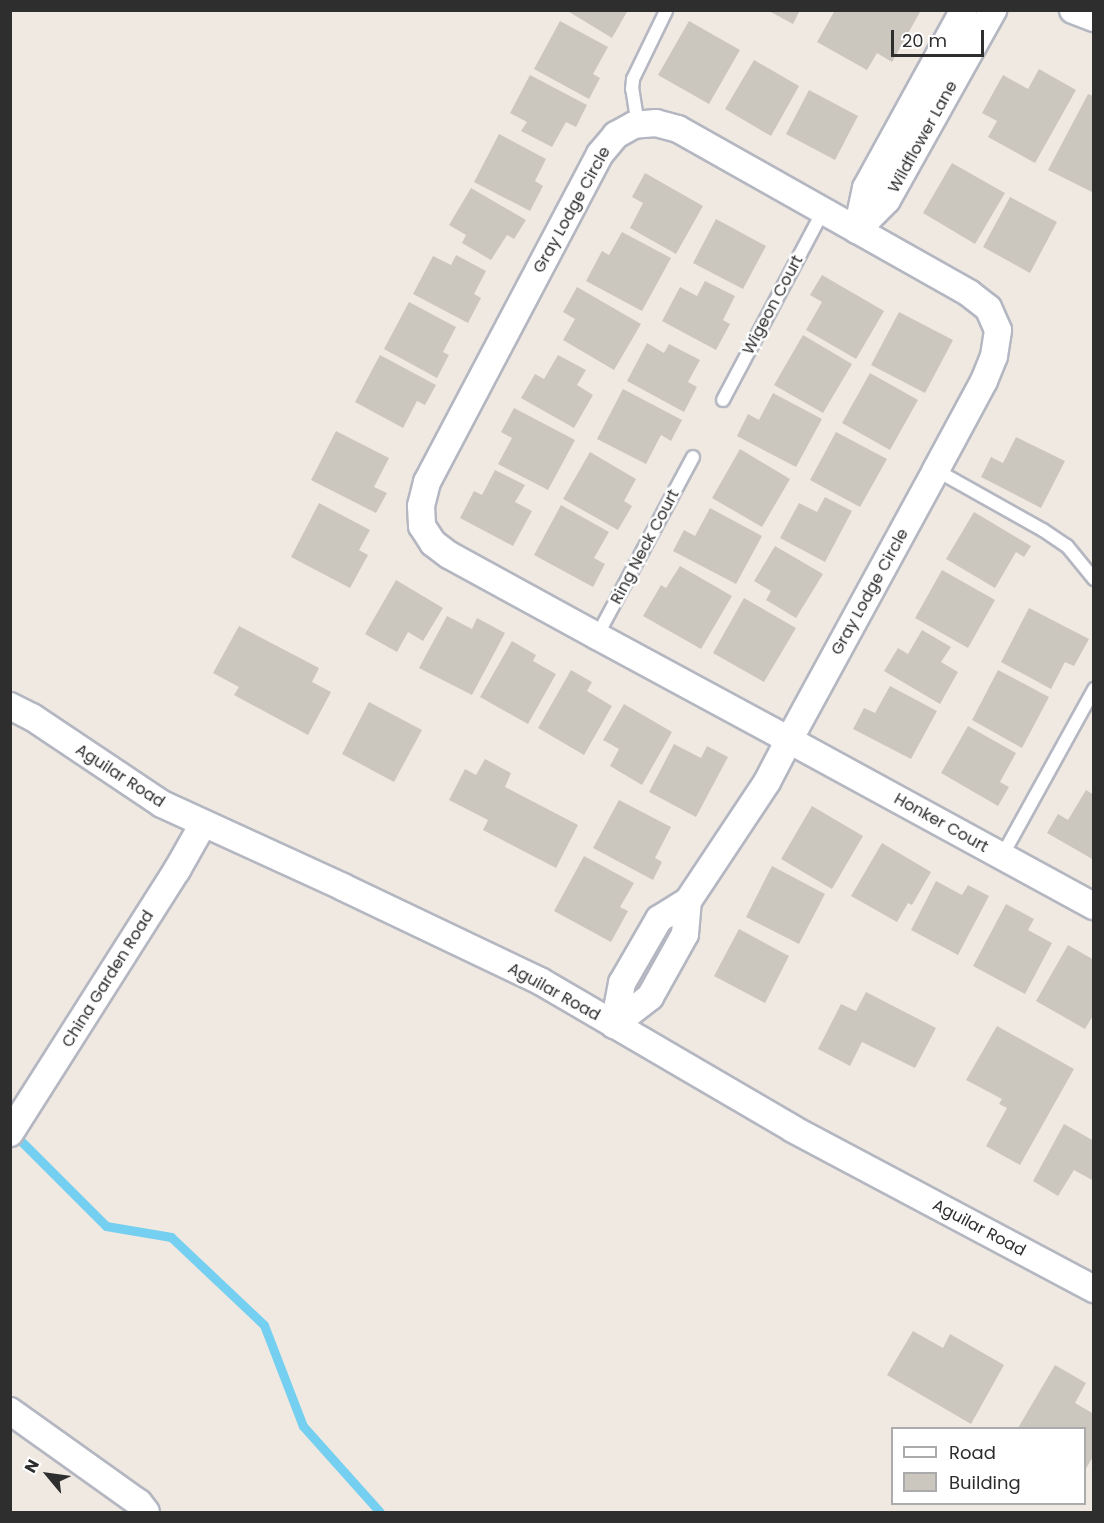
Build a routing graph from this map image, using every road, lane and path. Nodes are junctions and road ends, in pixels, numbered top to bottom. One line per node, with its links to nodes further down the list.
1 (964, 10): 6 (street, Wildflower Lane)
2 (993, 10): 6 (street, Wildflower Lane)
3 (1073, 10): 5 (street)
4 (666, 11): 7 (lane)
5 (1094, 18)
6 (948, 65): 9 (street, Wildflower Lane)
7 (638, 125): 8 (street, Gray Lodge Circle); 14 (street, Gray Lodge Circle)
8 (823, 211): 9 (street, Gray Lodge Circle); 10 (lane, Wigeon Court)
9 (857, 230): 12 (street, Gray Lodge Circle)
10 (723, 400)
11 (693, 457): 14 (lane, Ring Neck Court)
12 (936, 470): 13 (lane); 17 (street, Gray Lodge Circle)
13 (1094, 579)
14 (597, 636): 17 (street, Gray Lodge Circle)
15 (1094, 689): 19 (lane)
16 (10, 706): 18 (street, Aguilar Road)
17 (789, 740): 19 (street, Honker Court); 21 (street, Gray Lodge Circle)
18 (203, 824): 21 (street, Aguilar Road); 22 (street, China Garden Road)
19 (1002, 856): 20 (street, Honker Court)
20 (1094, 906)
21 (614, 1025): 23 (street, Aguilar Road)
22 (10, 1133)
23 (1094, 1289)
24 (10, 1411): 25 (street)
25 (146, 1512)

